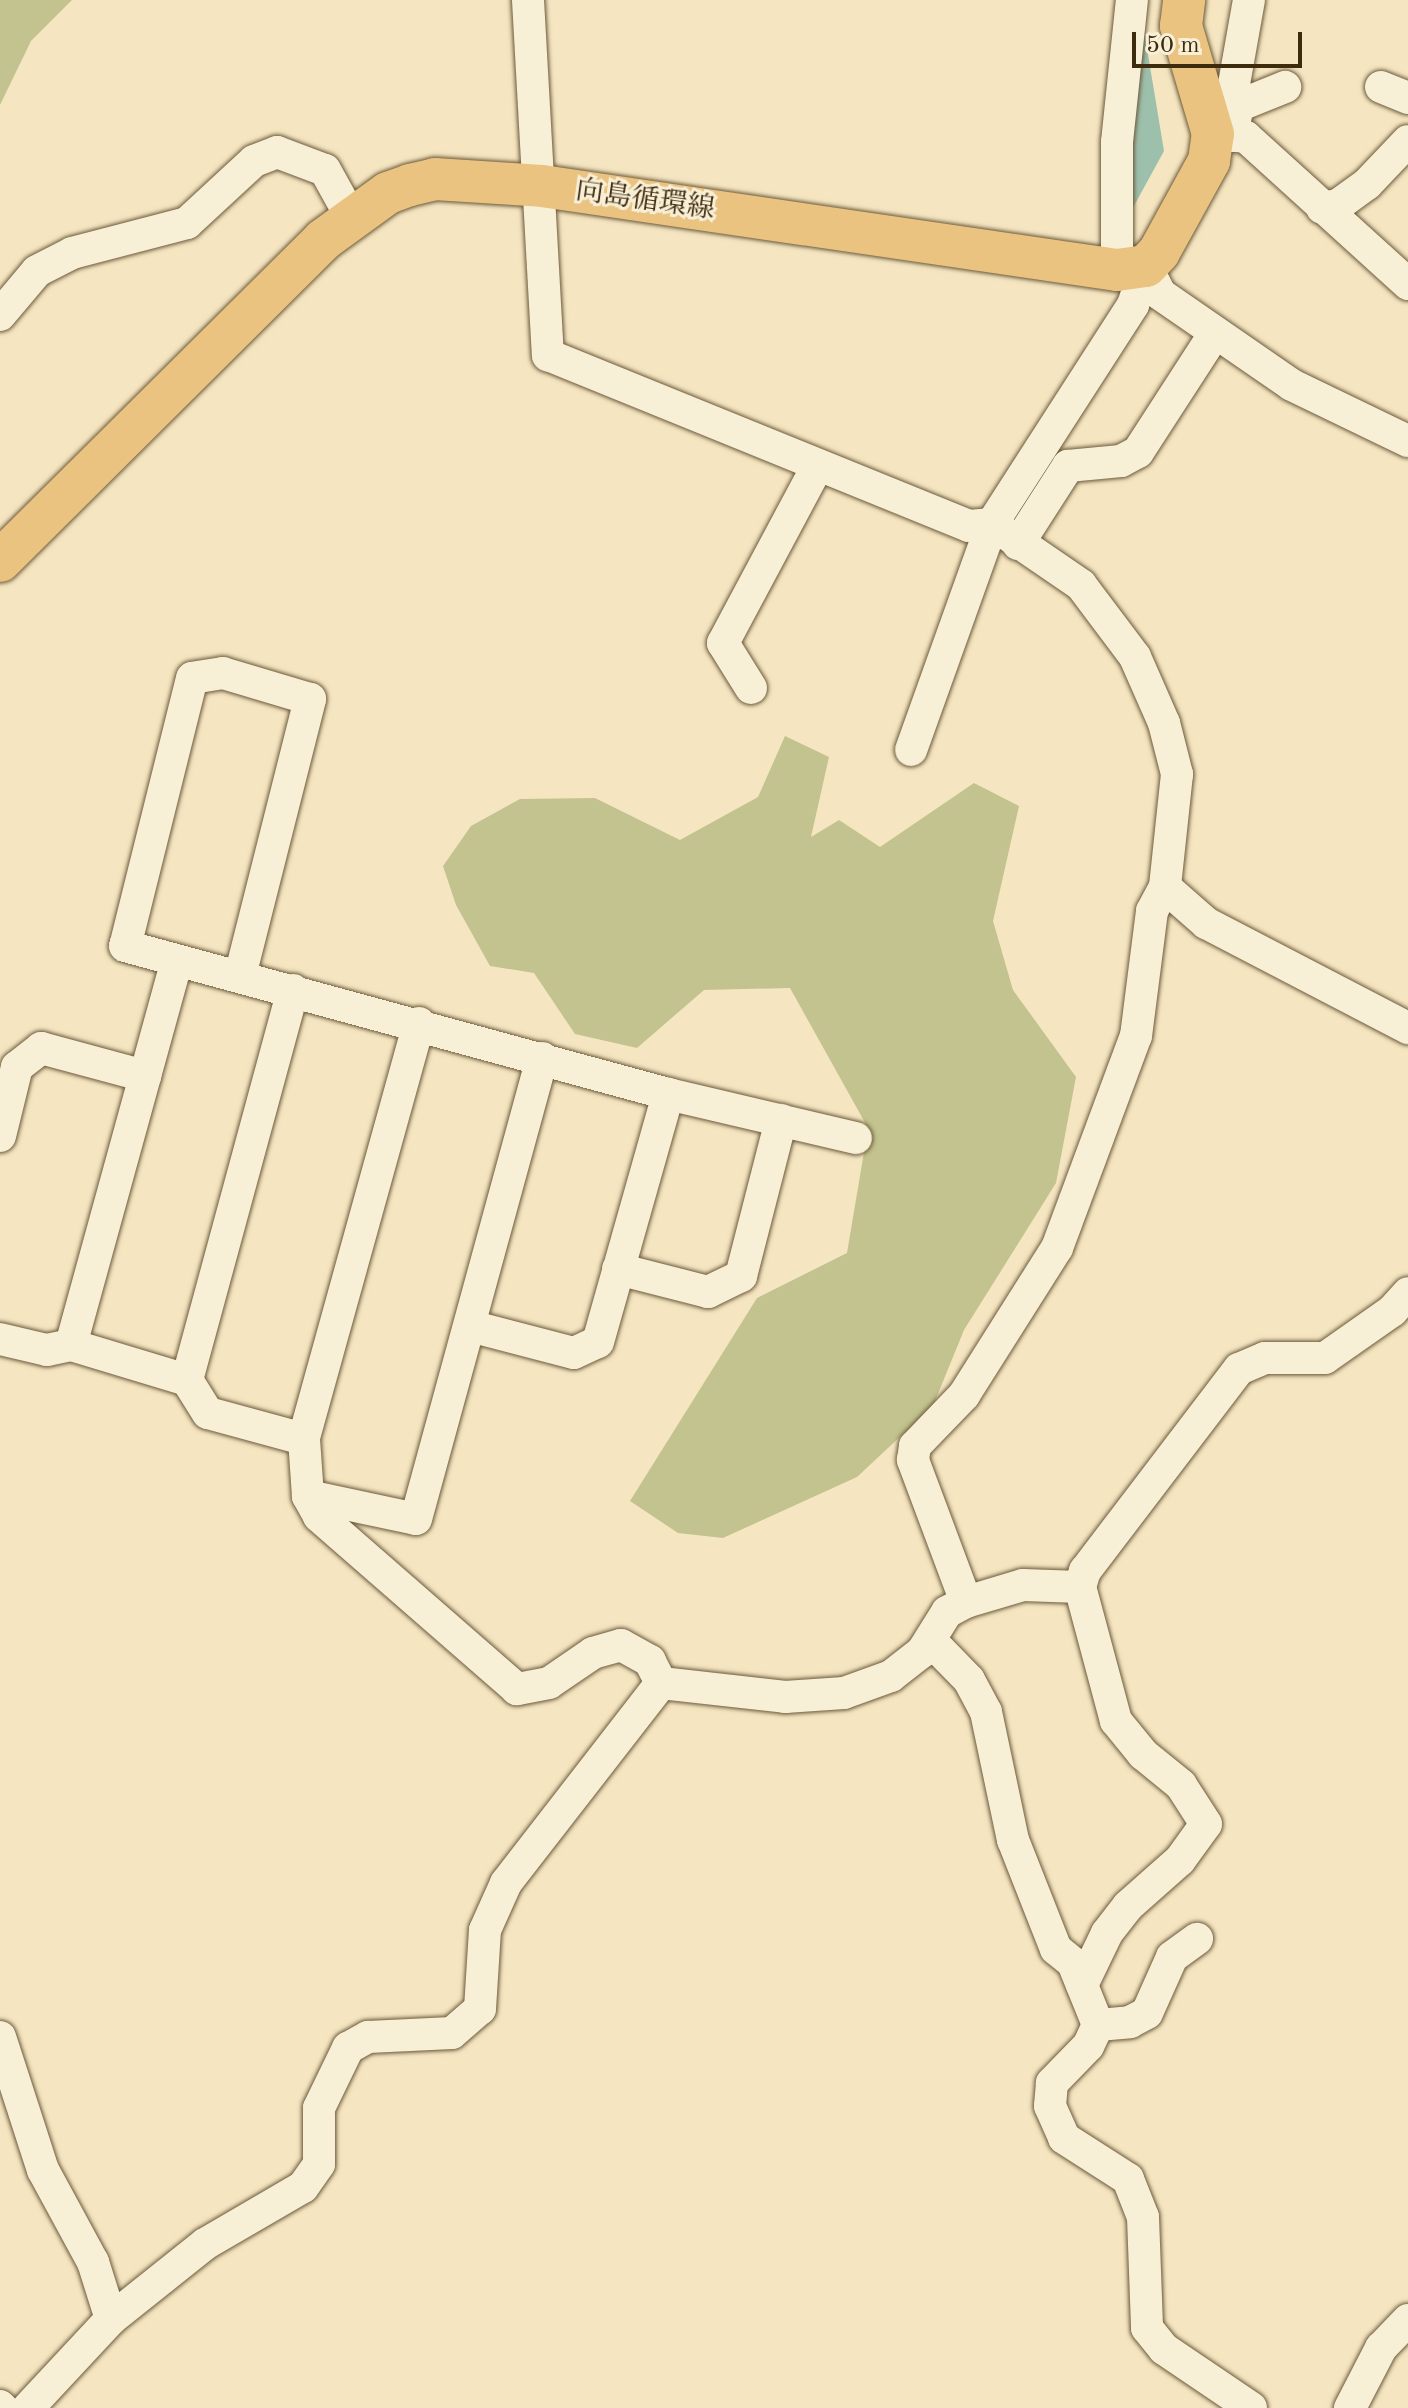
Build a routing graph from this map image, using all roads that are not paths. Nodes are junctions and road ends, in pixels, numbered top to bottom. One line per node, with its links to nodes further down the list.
1 (528, 0): 9 (street)
2 (1132, 0): 12 (street)
3 (1184, 0): 6 (main road)
4 (1249, 0): 6 (street)
5 (1285, 87): 6 (street)
6 (1228, 125): 10 (street); 12 (main road)
7 (1408, 141): 8 (street)
8 (1394, 176): 10 (street)
9 (542, 186): 11 (main road, 向島循環線); 12 (main road, 向島循環線); 17 (street)
10 (1322, 208): 13 (street)
11 (351, 217): 14 (street); 20 (main road, 向島循環線)
12 (1131, 268): 15 (street); 18 (street)
13 (1408, 284)
14 (0, 315)
15 (1215, 333): 16 (street); 19 (street)
16 (1408, 441)
17 (817, 467): 18 (street); 21 (street)
18 (992, 524): 19 (street); 22 (street)
19 (1018, 544): 23 (street)
20 (0, 561)
21 (751, 688)
22 (911, 750)
23 (1165, 887): 28 (street); 44 (street)
24 (177, 960): 25 (street); 25 (street); 30 (street)
25 (240, 976): 26 (street)
26 (293, 990): 27 (street); 40 (street)
27 (419, 1023): 29 (street); 41 (street)
28 (1408, 1028)
29 (542, 1058): 31 (street); 37 (street)
30 (145, 1076): 33 (street); 39 (street)
31 (668, 1094): 32 (street); 35 (street)
32 (781, 1120): 34 (street); 35 (street)
33 (0, 1136)
34 (856, 1138)
35 (618, 1269): 37 (street)
36 (1408, 1293): 43 (street)
37 (470, 1326): 42 (street)
38 (0, 1339): 39 (street)
39 (71, 1345): 40 (street)
40 (187, 1380): 41 (street)
41 (304, 1439): 42 (street)
42 (308, 1496): 46 (street)
43 (1080, 1587): 44 (street); 48 (street)
44 (966, 1602): 45 (street)
45 (931, 1641): 46 (street); 48 (street)
46 (661, 1683): 51 (street)
47 (1197, 1939): 49 (street)
48 (1082, 1985): 49 (street)
49 (1098, 2025): 54 (street)
50 (0, 2037): 51 (street)
51 (111, 2319): 53 (street)
52 (1408, 2320): 55 (street)
53 (28, 2408)
54 (1251, 2408)
55 (1350, 2408)

